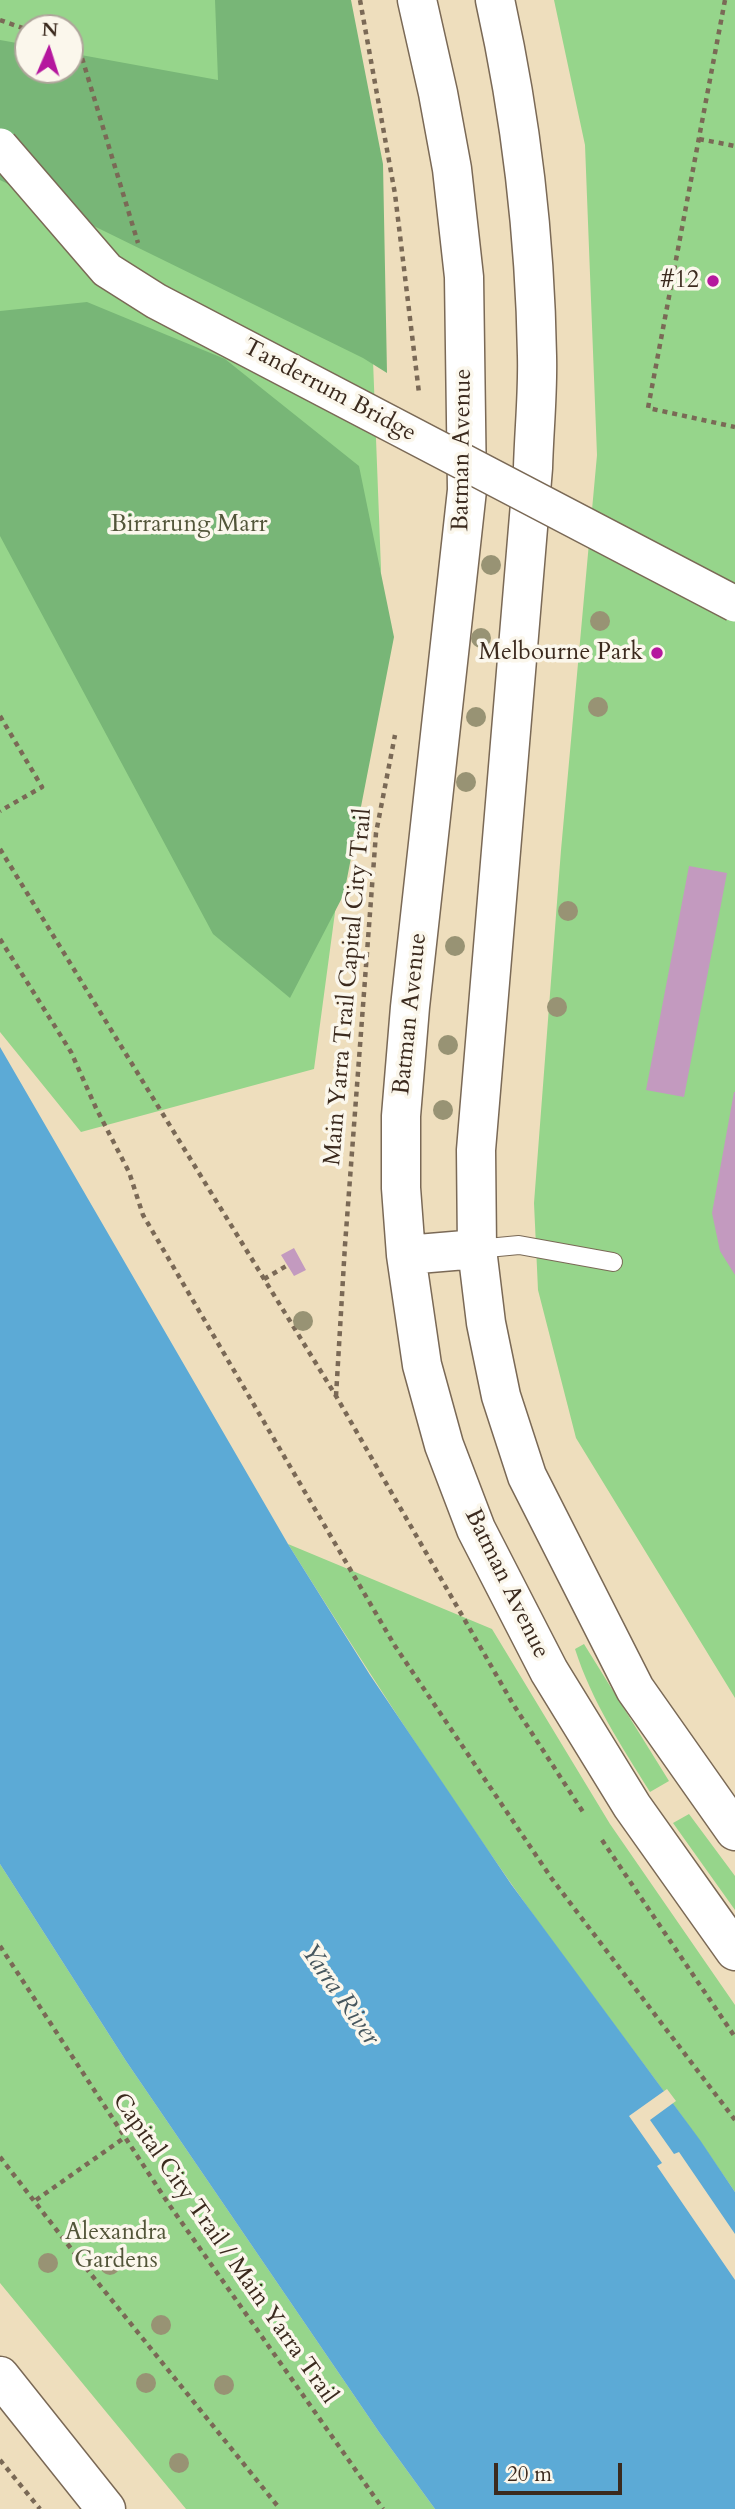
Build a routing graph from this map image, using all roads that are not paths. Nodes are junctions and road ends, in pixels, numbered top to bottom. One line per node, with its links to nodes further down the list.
1 (417, 0): 6 (main road, Batman Avenue)
2 (495, 0): 5 (main road)
3 (0, 146): 4 (street, Tanderrum Bridge, bridge)
4 (735, 604)
5 (477, 1249): 6 (main road); 7 (lane); 8 (main road)
6 (406, 1255): 9 (main road, Batman Avenue)
7 (614, 1262)
8 (735, 1831)
9 (735, 1951)
10 (0, 2376): 11 (main road)
11 (106, 2509)

